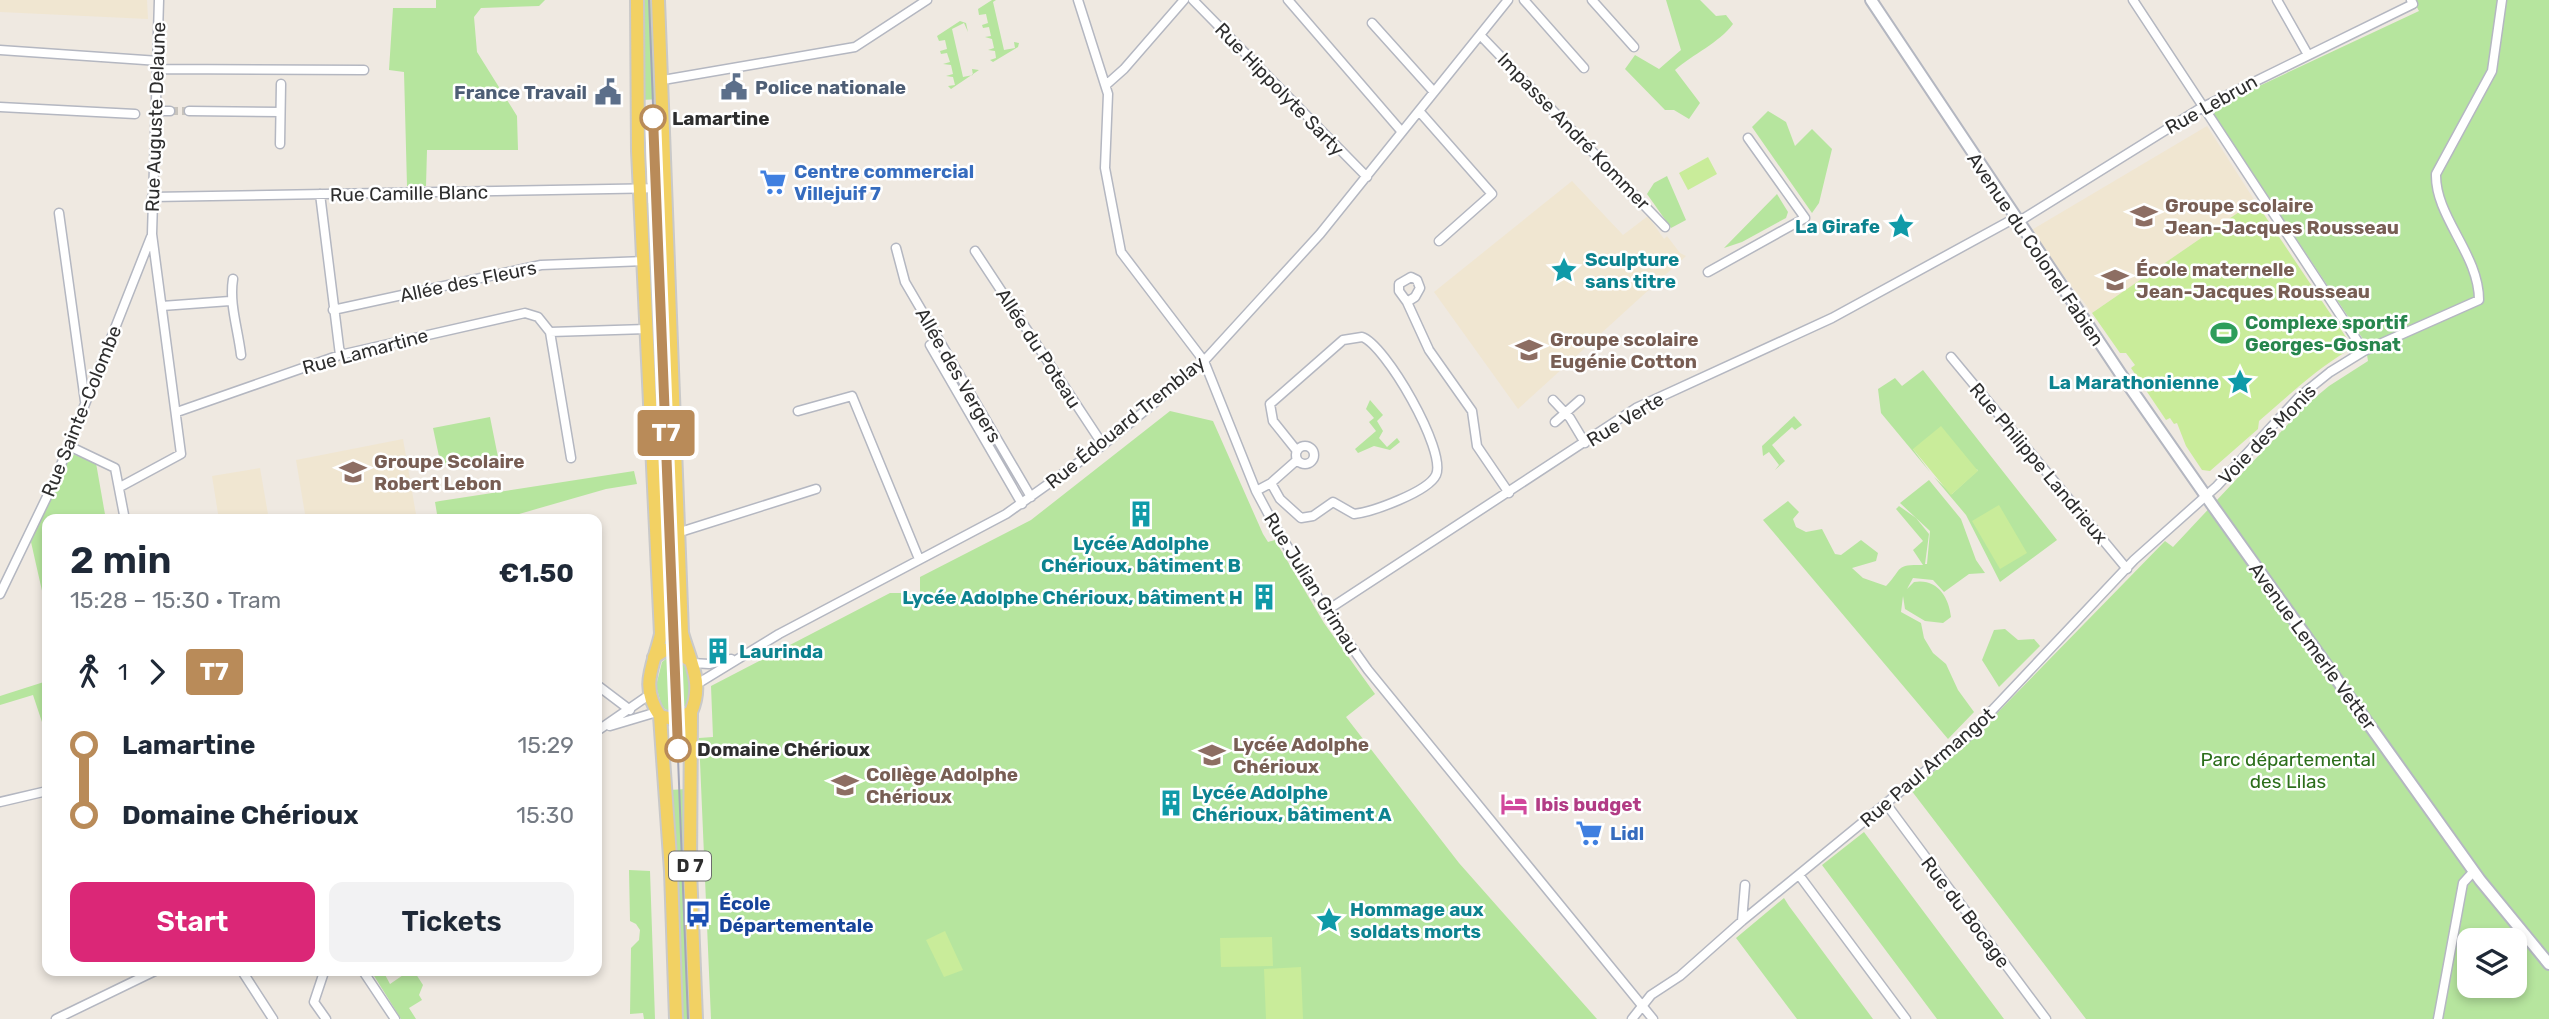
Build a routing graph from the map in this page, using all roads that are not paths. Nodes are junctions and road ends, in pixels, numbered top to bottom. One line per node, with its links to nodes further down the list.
1 (159, 0): 22 (street, Rue Auguste Delaune)
2 (637, 0): 42 (main road)
3 (658, 0): 25 (main road, D 7)
4 (927, 0): 25 (street)
5 (1078, 0): 27 (street, Rue Julian Grimau)
6 (1184, 0): 27 (street)
7 (1193, 0): 40 (street, Rue Hippolyte Sarty)
8 (1288, 0): 37 (street)
9 (1508, 0): 18 (street, Rue Édouard Tremblay)
10 (1524, 0): 23 (street)
11 (1592, 0): 19 (street)
12 (1871, 0): 46 (street, Avenue du Colonel Fabien)
13 (2133, 0): 30 (street)
14 (2277, 0): 21 (street)
15 (2502, 0): 63 (street, Voie des Monis)
16 (2412, 2): 21 (street, Rue Lebrun)
17 (1372, 23): 28 (street)
18 (1481, 36): 28 (street, Rue Édouard Tremblay); 47 (street, Impasse André Kommer)
19 (1634, 47)
20 (0, 50): 22 (street)
21 (2307, 53): 30 (street, Rue Lebrun)
22 (159, 65): 24 (street); 31 (street, Rue Auguste Delaune)
23 (1584, 68)
24 (364, 70)
25 (663, 80): 41 (main road, D 7)
26 (281, 84): 35 (street)
27 (1106, 85): 67 (street, Rue Julian Grimau)
28 (1434, 92): 34 (street, Rue Édouard Tremblay)
29 (0, 107): 36 (street)
30 (2201, 108): 46 (street, Rue Lebrun); 63 (street)
31 (157, 111): 32 (street); 44 (street, Rue Auguste Delaune)
32 (170, 111)
33 (189, 111): 35 (street)
34 (1419, 111): 37 (street, Rue Édouard Tremblay); 49 (street)
35 (281, 112): 39 (street)
36 (135, 114)
37 (1402, 132): 40 (street, Rue Édouard Tremblay)
38 (1748, 138): 54 (street)
39 (281, 144)
40 (1367, 177): 67 (street, Rue Édouard Tremblay)
41 (667, 188): 42 (street, Rue Camille Blanc); 88 (main road, D 7)
42 (640, 189): 43 (street, Rue Camille Blanc); 52 (main road)
43 (320, 194): 44 (street, Rue Camille Blanc); 59 (street)
44 (152, 197): 48 (street, Rue Auguste Delaune)
45 (59, 213): 70 (street)
46 (2016, 220): 75 (street, Rue Verte); 84 (street, Avenue du Colonel Fabien)
47 (1665, 227)
48 (152, 234): 53 (street, Rue Auguste Delaune); 58 (street, Rue Auguste Delaune)
49 (1439, 241)
50 (896, 248): 85 (street, Allée des Vergers)
51 (975, 251): 76 (street, Allée du Poteau)
52 (645, 261): 59 (street, Allée des Fleurs); 60 (main road)
53 (140, 263): 70 (street, Rue Sainte-Colombe)
54 (1707, 272)
55 (233, 279): 56 (street)
56 (230, 301): 58 (street); 64 (street)
57 (1407, 302): 83 (street)
58 (162, 306): 72 (street, Rue Auguste Delaune)
59 (334, 310): 65 (street)
60 (647, 329): 61 (street); 94 (main road)
61 (550, 332): 65 (street, Rue Lamartine); 78 (street)
62 (930, 345): 86 (street)
63 (2364, 351): 84 (street, Voie des Monis)
64 (241, 355)
65 (340, 355): 72 (street, Rue Lamartine)
66 (1951, 357): 90 (street, Rue Philippe Landrieux)
67 (1204, 361): 76 (street, Rue Édouard Tremblay); 82 (street, Rue Julian Grimau)
68 (1553, 400): 73 (street)
69 (1580, 400): 73 (street)
70 (85, 404): 77 (street, Rue Sainte-Colombe)
71 (797, 411): 89 (street)
72 (177, 412): 80 (street, Rue Auguste Delaune)
73 (1564, 412): 74 (street); 75 (street)
74 (1555, 422)
75 (1586, 443): 83 (street, Rue Verte)
76 (1103, 445): 85 (street, Rue Édouard Tremblay)
77 (69, 446): 80 (street); 91 (street, Rue Sainte-Colombe)
78 (571, 458)
79 (1271, 483): 79 (street); 82 (street)
80 (120, 487): 87 (street)
81 (816, 489): 88 (street)
82 (1256, 491): 92 (street, Rue Julian Grimau)
83 (1510, 493): 92 (street, Rue Verte)
84 (2205, 495): 90 (street, Rue Paul Armangot); 107 (street, Avenue Lemerle Vetter)
85 (1031, 497): 86 (street, Rue Édouard Tremblay)
86 (1022, 504): 89 (street, Rue Édouard Tremblay)
87 (124, 514)
88 (677, 533): 95 (main road, D 7)
89 (919, 559): 93 (street, Rue Édouard Tremblay)
90 (2127, 569): 106 (street, Rue Paul Armangot)
91 (0, 594)
92 (1326, 611): 116 (street, Rue Julian Grimau)
93 (747, 654): 95 (street, Rue Édouard Tremblay); 96 (street, Rue Édouard Tremblay)
94 (654, 657): 95 (main road); 98 (main road)
95 (692, 662): 96 (main road, D 7)
96 (697, 684): 100 (main road, D 7)
97 (602, 689): 99 (street)
98 (649, 695): 99 (street); 101 (main road, D 7)
99 (630, 710): 102 (street)
100 (691, 712): 101 (main road); 122 (main road, D 7)
101 (658, 714): 103 (street); 121 (main road, D 7)
102 (602, 728)
103 (602, 729)
104 (42, 792): 105 (street)
105 (0, 802)
106 (1886, 805): 108 (street, Rue Paul Armangot); 126 (street, Rue du Bocage)
107 (2474, 871): 111 (street, Avenue Lemerle Vetter); 127 (street)
108 (1799, 875): 110 (street, Rue Paul Armangot); 125 (street)
109 (1745, 885): 110 (street)
110 (1742, 920): 116 (street, Rue Paul Armangot)
111 (2549, 964)
112 (145, 976): 117 (street)
113 (245, 976): 118 (street)
114 (323, 976): 119 (street)
115 (366, 976): 120 (street)
116 (1642, 1005): 123 (street, Rue Paul Armangot); 124 (street, Rue Julian Grimau)
117 (56, 1019)
118 (272, 1019)
119 (326, 1019)
120 (395, 1019)
121 (676, 1019)
122 (696, 1019)
123 (1632, 1019)
124 (1653, 1019)
125 (1906, 1019)
126 (2046, 1019)
127 (2438, 1019)

